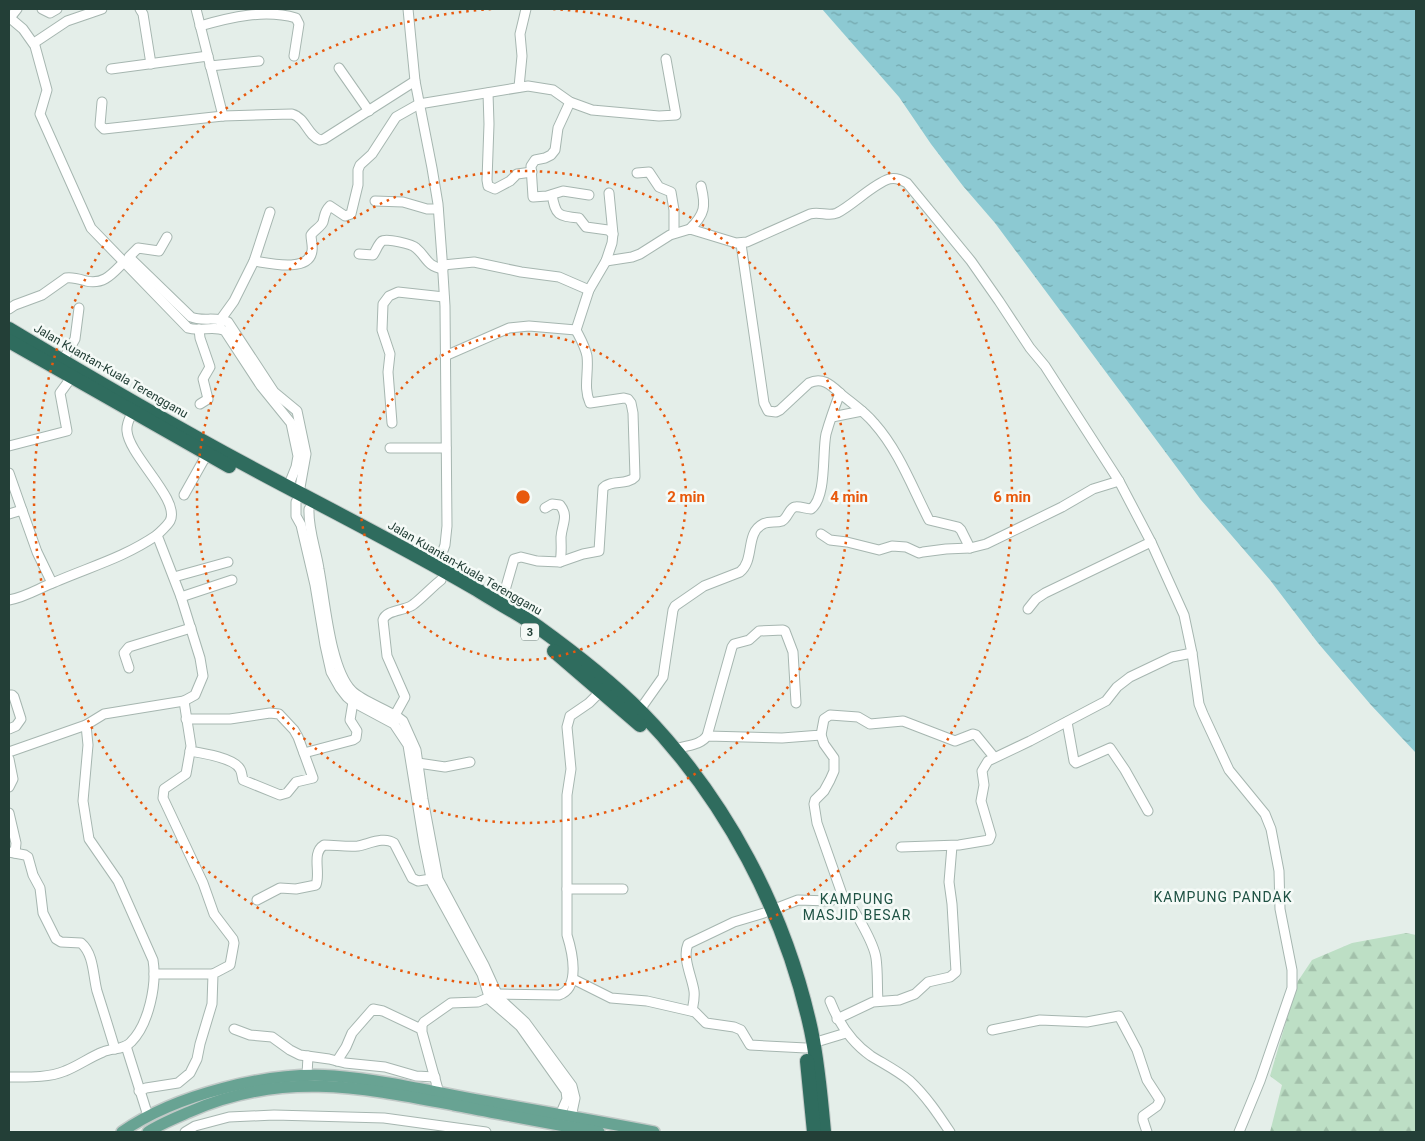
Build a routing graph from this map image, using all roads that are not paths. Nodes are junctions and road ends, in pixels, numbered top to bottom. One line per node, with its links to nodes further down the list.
1 (42, 9): 2 (street)
2 (57, 9)
3 (102, 9): 10 (street)
4 (140, 9): 15 (street)
5 (196, 9): 9 (street)
6 (408, 9): 19 (street)
7 (526, 9): 20 (street)
8 (13, 14): 10 (street)
9 (200, 26): 11 (street); 12 (street)
10 (34, 43): 44 (street)
11 (208, 56): 15 (street); 16 (street)
12 (294, 56)
13 (666, 59): 23 (street)
14 (259, 61): 16 (street)
15 (151, 64): 18 (street)
16 (210, 66): 26 (street)
17 (339, 68): 25 (street)
18 (111, 70)
19 (415, 81): 24 (street); 25 (street)
20 (519, 87): 21 (street); 23 (street)
21 (488, 93): 24 (street); 27 (street)
22 (102, 102): 26 (street)
23 (570, 102): 27 (street)
24 (419, 104): 34 (street); 42 (street)
25 (368, 111): 26 (street)
26 (223, 116)
27 (532, 172): 31 (street)
28 (637, 173): 37 (street)
29 (701, 186): 36 (street)
30 (609, 193): 38 (street)
31 (552, 195): 32 (street); 38 (street)
32 (589, 195)
33 (374, 201): 34 (street)
34 (438, 210): 45 (street)
35 (270, 212): 42 (street)
36 (690, 230): 37 (street); 40 (street)
37 (674, 233): 43 (street)
38 (614, 234): 43 (street)
39 (167, 237): 50 (street)
40 (741, 244): 58 (street); 69 (street)
41 (359, 254): 45 (street)
42 (254, 261): 50 (street)
43 (606, 261): 46 (street)
44 (124, 262): 49 (street); 52 (street)
45 (443, 263): 46 (street); 47 (street)
46 (589, 290): 53 (street)
47 (444, 297): 55 (street); 63 (street)
48 (79, 308): 56 (street)
49 (9, 309)
50 (220, 324): 52 (street); 71 (street)
51 (9, 328): 56 (highway, Jalan Kuantan-Kuala Terengganu / 3)
52 (199, 329): 59 (street)
53 (576, 330): 55 (street); 80 (street)
54 (9, 341): 57 (highway, Jalan Kuantan-Kuala Terengganu / 3)
55 (445, 356): 66 (street)
56 (63, 360): 57 (highway, Jalan Kuantan-Kuala Terengganu / 3)
57 (79, 378): 61 (highway, Jalan Kuantan-Kuala Terengganu / 3); 64 (street); 71 (highway, Jalan Kuantan-Kuala Terengganu / 3)
58 (840, 393): 60 (street); 62 (street)
59 (200, 404)
60 (862, 411): 62 (street); 78 (street)
61 (132, 412): 67 (highway, Jalan Kuantan-Kuala Terengganu / 3); 76 (street)
62 (832, 417): 97 (street)
63 (392, 423)
64 (9, 446)
65 (390, 448): 66 (street)
66 (446, 448): 81 (street)
67 (206, 454): 70 (street); 71 (highway, Jalan Kuantan-Kuala Terengganu / 3)
68 (9, 473): 73 (street)
69 (1119, 481): 77 (street); 78 (street)
70 (184, 495)
71 (298, 498): 81 (highway, Jalan Kuantan-Kuala Terengganu / 3); 95 (street); 98 (street)
72 (545, 508): 80 (street)
73 (22, 510): 74 (street); 84 (street)
74 (9, 514)
75 (821, 534): 78 (street)
76 (157, 535): 82 (street); 84 (street)
77 (1151, 542): 88 (street); 90 (street)
78 (970, 548)
79 (228, 562): 82 (street)
80 (560, 562): 87 (street)
81 (439, 573): 87 (highway, Jalan Kuantan-Kuala Terengganu / 3); 92 (highway, Jalan Kuantan-Kuala Terengganu / 3); 98 (street)
82 (174, 577): 85 (street)
83 (232, 580): 85 (street)
84 (52, 583): 86 (street)
85 (182, 597): 89 (street)
86 (9, 600)
87 (501, 604): 97 (highway, Jalan Kuantan-Kuala Terengganu / 3)
88 (1028, 609)
89 (191, 628): 91 (street); 94 (street)
90 (1192, 653): 100 (street); 163 (street)
91 (129, 668)
92 (601, 691): 119 (street); 126 (highway, Jalan Kuantan-Kuala Terengganu / 3)
93 (9, 695): 102 (street)
94 (184, 701): 99 (street); 101 (street)
95 (354, 702): 108 (street); 120 (street)
96 (796, 703): 104 (street)
97 (639, 711): 105 (highway, Jalan Kuantan-Kuala Terengganu / 3)
98 (395, 715): 112 (street)
99 (186, 719): 106 (street); 108 (street)
100 (1067, 722): 109 (street); 114 (street)
101 (86, 724): 107 (street); 127 (street)
102 (9, 730)
103 (821, 735): 104 (street); 109 (street); 124 (street)
104 (707, 736): 105 (street)
105 (674, 750): 126 (highway, Jalan Kuantan-Kuala Terengganu / 3)
106 (190, 751): 108 (street); 128 (street)
107 (9, 752)
108 (304, 753)
109 (994, 758): 116 (street)
110 (9, 759): 113 (street)
111 (470, 762): 112 (street)
112 (418, 763): 130 (street)
113 (9, 787)
114 (1148, 811)
115 (9, 813): 118 (street)
116 (952, 846): 117 (street); 132 (street)
117 (901, 847)
118 (12, 852): 141 (street)
119 (567, 877): 121 (street); 122 (street)
120 (431, 879): 125 (street); 130 (street)
121 (581, 888): 122 (street); 123 (street)
122 (567, 889): 129 (street)
123 (623, 889)
124 (843, 897): 126 (street); 132 (street)
125 (257, 900)
126 (768, 912): 133 (street); 140 (highway, Jalan Kuantan-Kuala Terengganu / 3)
127 (154, 974): 128 (street); 139 (street)
128 (213, 974): 148 (street)
129 (573, 979): 130 (street); 133 (street)
130 (493, 995): 136 (street); 150 (street)
131 (830, 1001): 134 (street)
132 (878, 1001): 134 (street)
133 (692, 1012): 140 (street)
134 (837, 1019): 138 (street)
135 (234, 1029): 142 (street)
136 (421, 1029): 143 (street); 145 (street)
137 (992, 1030): 162 (street)
138 (846, 1033): 140 (street); 161 (street)
139 (126, 1046): 141 (street); 148 (street)
140 (810, 1046): 159 (highway, Jalan Kuantan-Kuala Terengganu / 3); 160 (highway, Jalan Kuantan-Kuala Terengganu / 3)
141 (115, 1049): 146 (street)
142 (308, 1056): 143 (street); 144 (street)
143 (337, 1061): 145 (street)
144 (307, 1076): 147 (main road); 149 (main road)
145 (435, 1077): 147 (street)
146 (9, 1078)
147 (439, 1093): 150 (main road)
148 (141, 1095): 149 (street)
149 (148, 1116): 152 (main road)
150 (566, 1116): 158 (main road)
151 (452, 1130): 155 (street); 156 (street)
152 (122, 1132)
153 (132, 1132): 154 (main road)
154 (154, 1132): 157 (main road)
155 (185, 1132)
156 (486, 1132)
157 (599, 1132)
158 (654, 1132)
159 (814, 1132)
160 (824, 1132)
161 (950, 1132)
162 (1147, 1132)
163 (1239, 1132)

